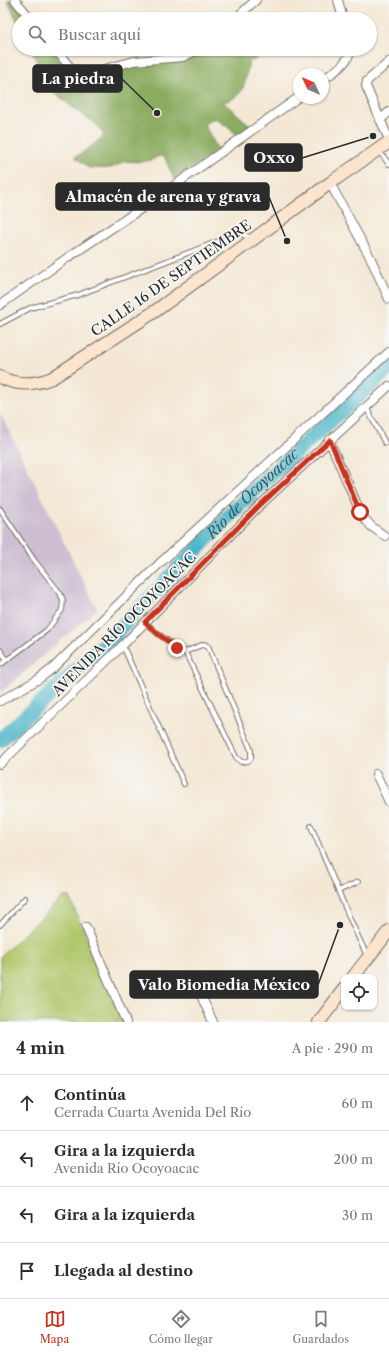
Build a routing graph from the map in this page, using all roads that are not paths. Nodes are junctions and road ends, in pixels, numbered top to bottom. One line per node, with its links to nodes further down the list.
1 (16, 0): 4 (street)
2 (256, 0): 5 (street)
3 (338, 0): 6 (street)
4 (25, 12)
5 (243, 12)
6 (341, 12)
7 (60, 56): 8 (street)
8 (185, 56)
9 (349, 56): 11 (street)
10 (389, 62): 14 (street)
11 (329, 75)
12 (293, 101): 21 (street)
13 (389, 112): 14 (street)
14 (380, 120): 15 (street)
15 (389, 141): 16 (main road, CALLE 16 DE SEPTIEMBRE)
16 (378, 149): 17 (lane); 18 (main road, CALLE 16 DE SEPTIEMBRE)
17 (389, 164)
18 (330, 183): 19 (main road, CALLE 16 DE SEPTIEMBRE); 20 (street)
19 (253, 239): 22 (lane); 24 (main road, CALLE 16 DE SEPTIEMBRE)
20 (389, 299)
21 (0, 305)
22 (0, 324)
23 (389, 352): 37 (street)
24 (0, 377)
25 (389, 386): 26 (street, AVENIDA RÍO OCOYOACAC)
26 (366, 407): 27 (street, AVENIDA RÍO OCOYOACAC); 28 (lane)
27 (330, 440): 30 (street); 31 (street, AVENIDA RÍO OCOYOACAC)
28 (385, 443)
29 (0, 509): 35 (lane)
30 (385, 536)
31 (145, 622): 32 (street, AVENIDA RÍO OCOYOACAC); 34 (lane)
32 (122, 646): 38 (street, AVENIDA RÍO OCOYOACAC); 40 (lane)
33 (0, 650): 35 (lane)
34 (185, 652): 34 (lane)
35 (7, 660): 36 (lane)
36 (0, 665)
37 (0, 702)
38 (0, 764)
39 (376, 774): 41 (street)
40 (184, 784)
41 (389, 802)
42 (311, 826): 44 (lane)
43 (358, 882): 44 (lane)
44 (338, 891): 49 (lane)
45 (25, 898): 46 (lane)
46 (0, 924)
47 (86, 927): 53 (street)
48 (389, 931): 49 (main road)
49 (368, 958): 50 (main road)
50 (355, 974)
51 (198, 989): 54 (street)
52 (341, 993): 55 (main road)
53 (126, 1022)
54 (213, 1022)
55 (319, 1022)

